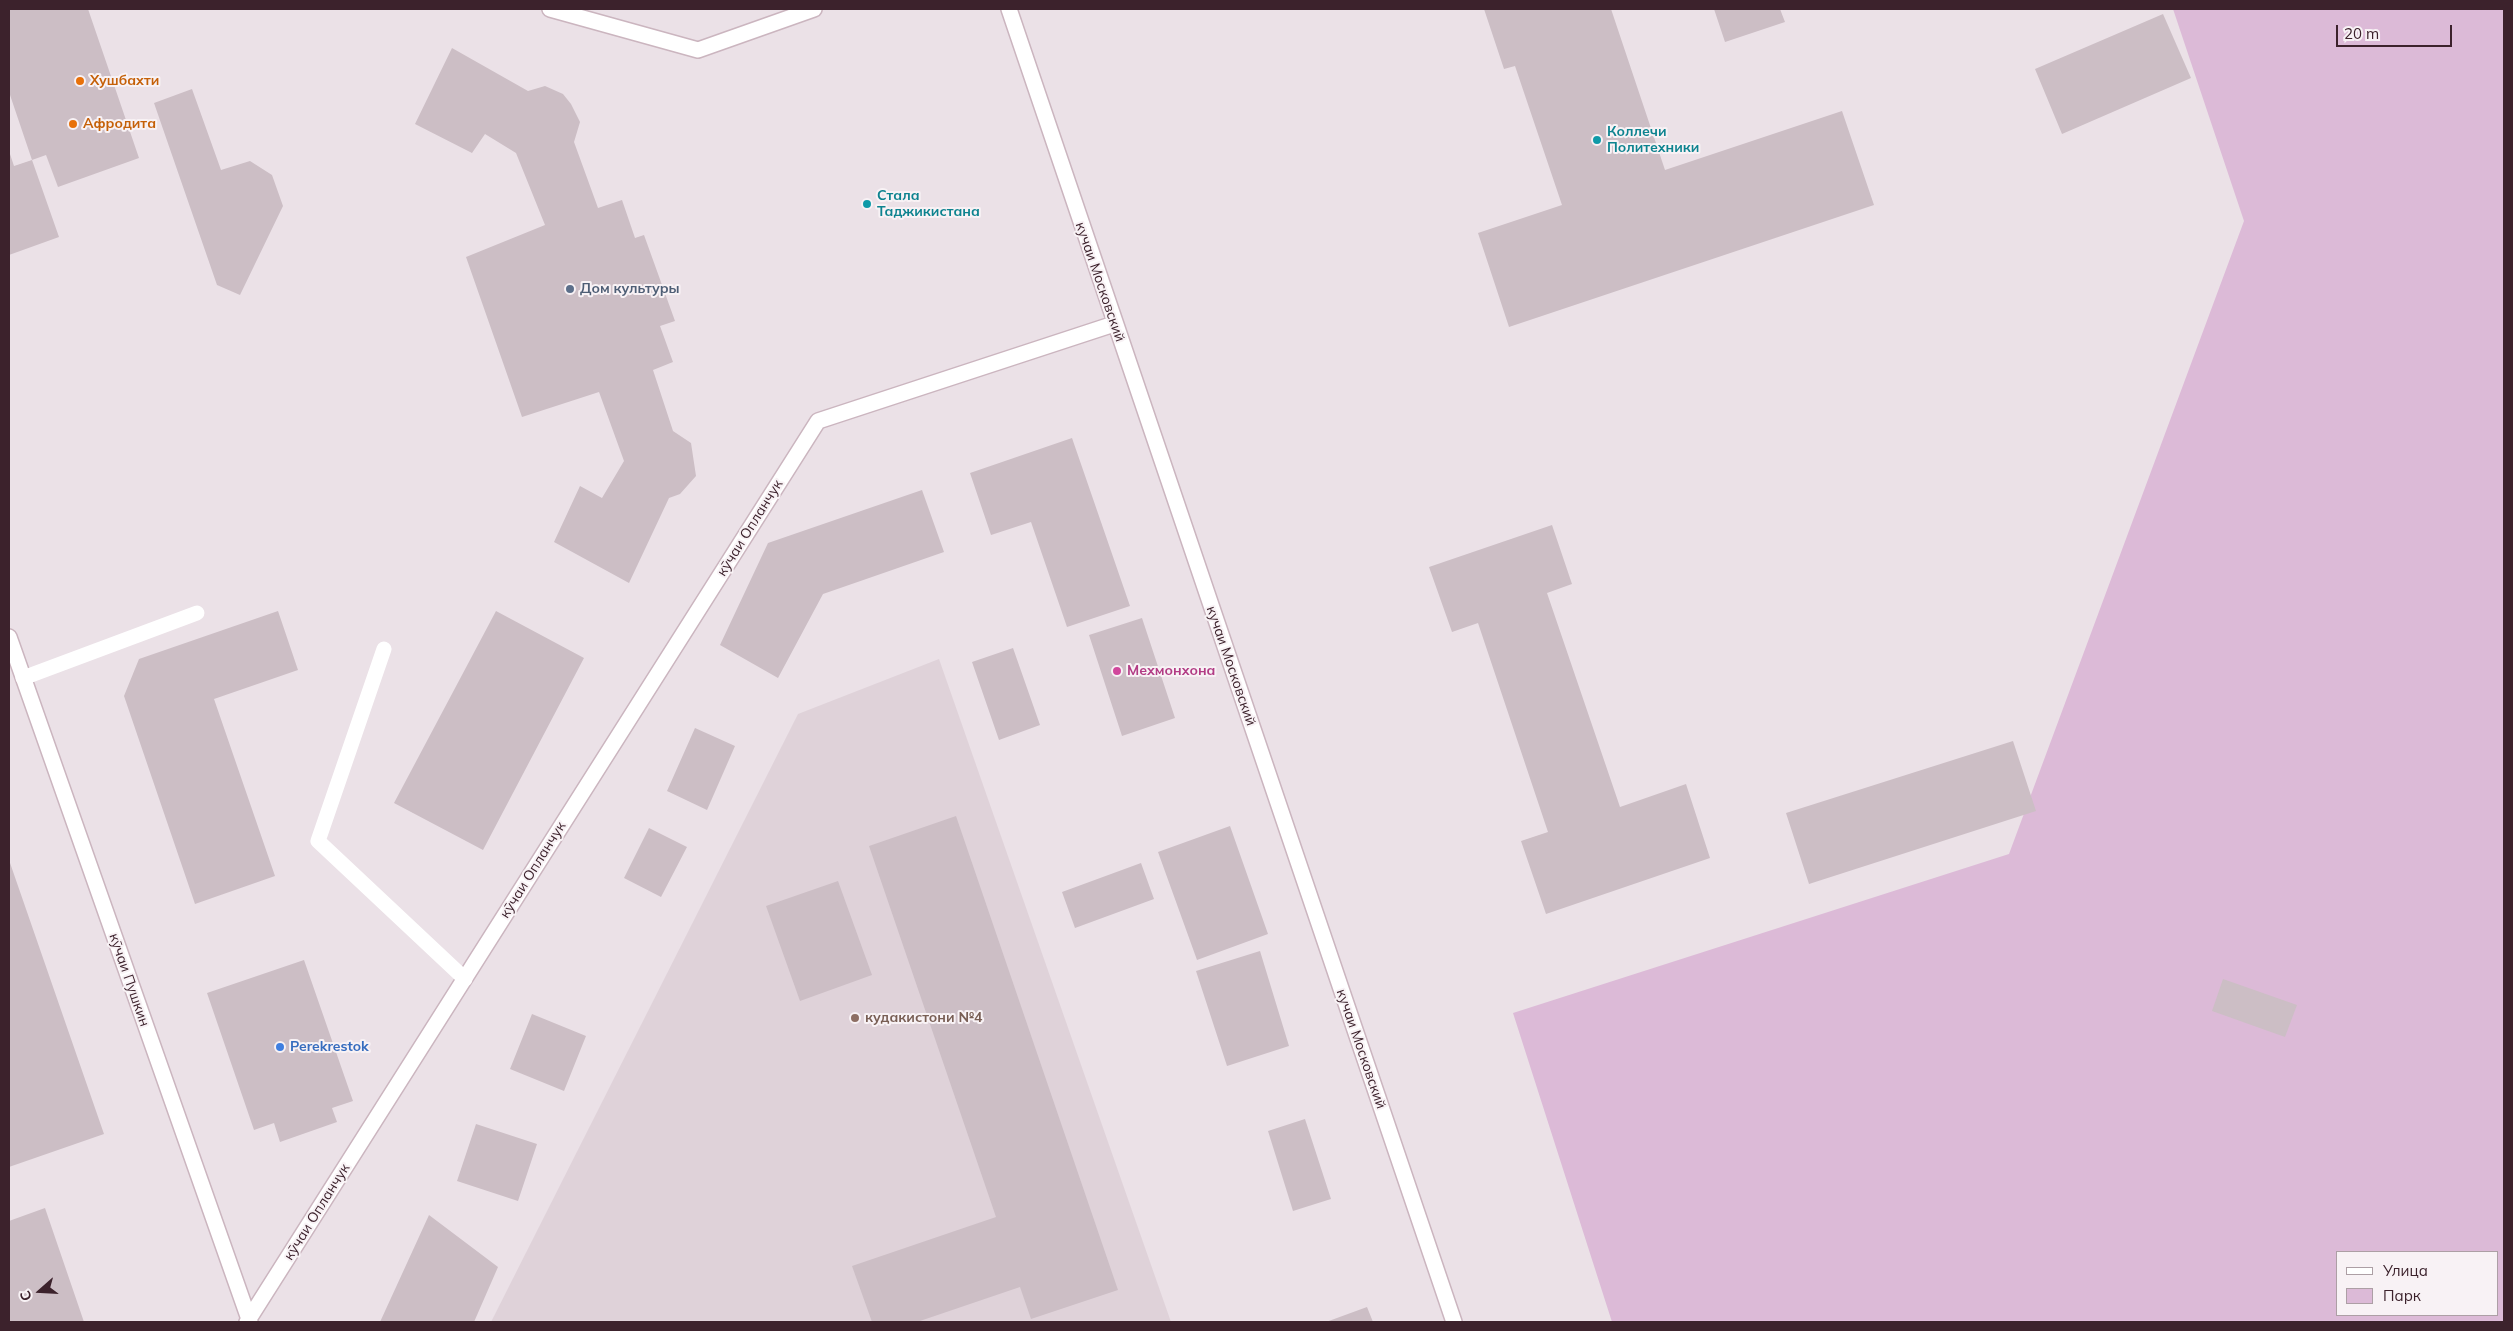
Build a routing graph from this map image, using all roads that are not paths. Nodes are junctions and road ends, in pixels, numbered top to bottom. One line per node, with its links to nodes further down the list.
1 (550, 9): 2 (street)
2 (814, 9)
3 (1008, 9): 4 (street, кучаи Московский)
4 (1114, 324): 9 (street, кӯчаи Опланчук); 11 (street, кучаи Московский)
5 (197, 613): 8 (street)
6 (9, 637): 8 (street, кӯчаи Пушкин)
7 (384, 649): 9 (street)
8 (23, 678): 10 (street, кӯчаи Пушкин)
9 (464, 979): 10 (street, кӯчаи Опланчук)
10 (249, 1321)
11 (1454, 1322)

